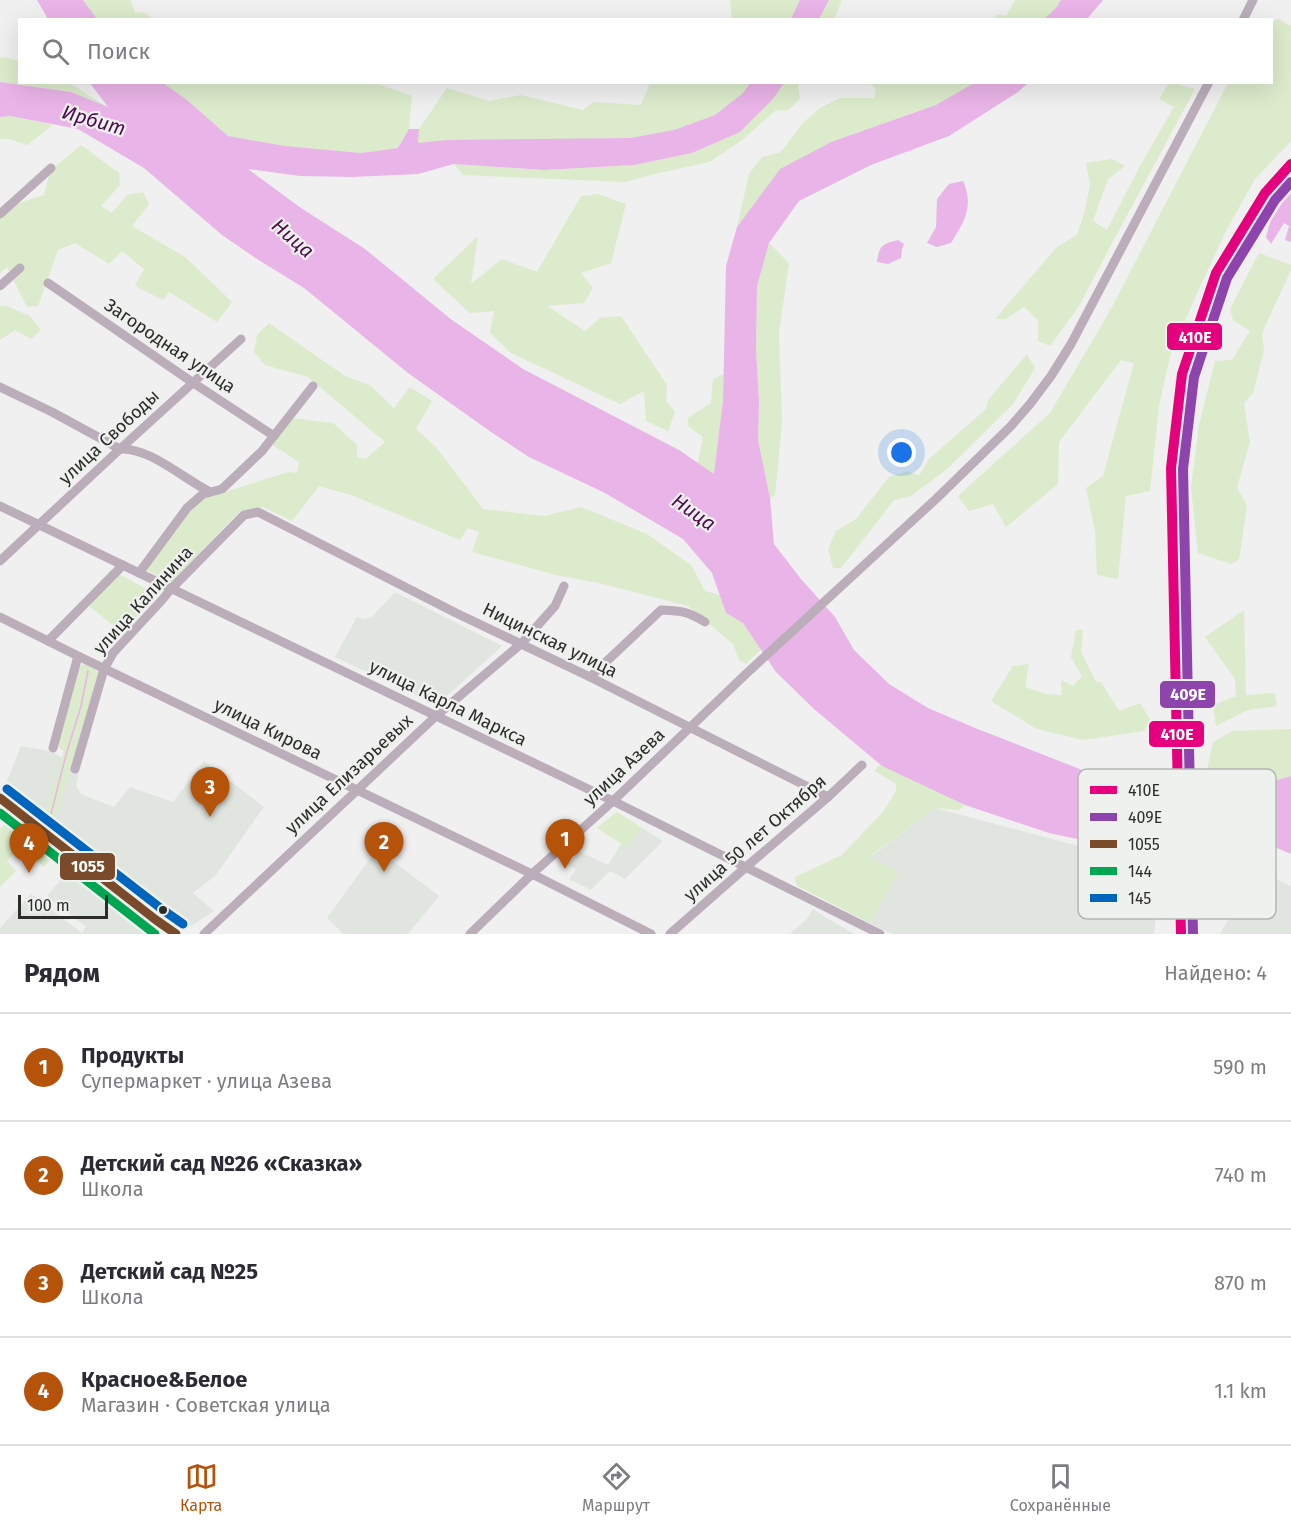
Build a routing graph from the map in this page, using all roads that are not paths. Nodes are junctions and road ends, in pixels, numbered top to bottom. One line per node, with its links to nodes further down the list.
1 (1253, 0): 2 (street)
2 (1244, 18)
3 (1208, 84): 32 (street, улица Азева)
4 (51, 168): 5 (street)
5 (0, 214)
6 (20, 268): 8 (street)
7 (48, 283): 10 (street, Загородная улица)
8 (0, 286)
9 (241, 339): 10 (street, улица Свободы)
10 (192, 382): 13 (street, Загородная улица); 14 (street, улица Свободы)
11 (313, 386): 13 (street, улица Калинина)
12 (0, 387): 14 (street)
13 (274, 436): 15 (street, улица Калинина)
14 (120, 449): 15 (street); 18 (street, улица Свободы)
15 (210, 492): 21 (street, улица Калинина)
16 (0, 506): 18 (street, улица Карла Маркса)
17 (258, 512): 23 (street, улица Калинина); 27 (street, Ницинская улица)
18 (38, 525): 19 (street, улица Свободы); 20 (street, улица Карла Маркса)
19 (0, 561)
20 (123, 565): 21 (street, улица Карла Маркса); 26 (street)
21 (139, 573): 23 (street, улица Карла Маркса)
22 (564, 586): 27 (street, улица Елизарьевых)
23 (171, 589): 29 (street, улица Калинина); 31 (street, улица Карла Маркса)
24 (0, 617): 26 (street, улица Кирова)
25 (705, 622): 30 (street)
26 (48, 641): 28 (street, улица Кирова)
27 (522, 643): 30 (street, Ницинская улица); 31 (street, улица Елизарьевых)
28 (78, 656): 29 (street, улица Кирова); 33 (street, улица Калинина)
29 (104, 669): 35 (street, улица Калинина); 36 (street, улица Кирова)
30 (590, 677): 32 (street, Ницинская улица)
31 (436, 716): 36 (street, улица Елизарьевых); 39 (street, улица Карла Маркса)
32 (691, 728): 37 (street, Ницинская улица); 39 (street, улица Азева)
33 (52, 748)
34 (862, 765): 37 (street, улица 50 лет Октября)
35 (75, 769)
36 (357, 789): 41 (street, улица Кирова); 43 (street, улица Елизарьевых)
37 (828, 797): 40 (street, улица 50 лет Октября)
38 (0, 798): 42 (main road)
39 (613, 801): 40 (street, улица Карла Маркса); 41 (street, улица Азева)
40 (746, 867): 46 (street, улица 50 лет Октября); 47 (street, улица Карла Маркса)
41 (532, 874): 44 (street, улица Азева); 45 (street, улица Кирова)
42 (176, 934)
43 (204, 934)
44 (470, 934)
45 (651, 934)
46 (670, 934)
47 (880, 934)

